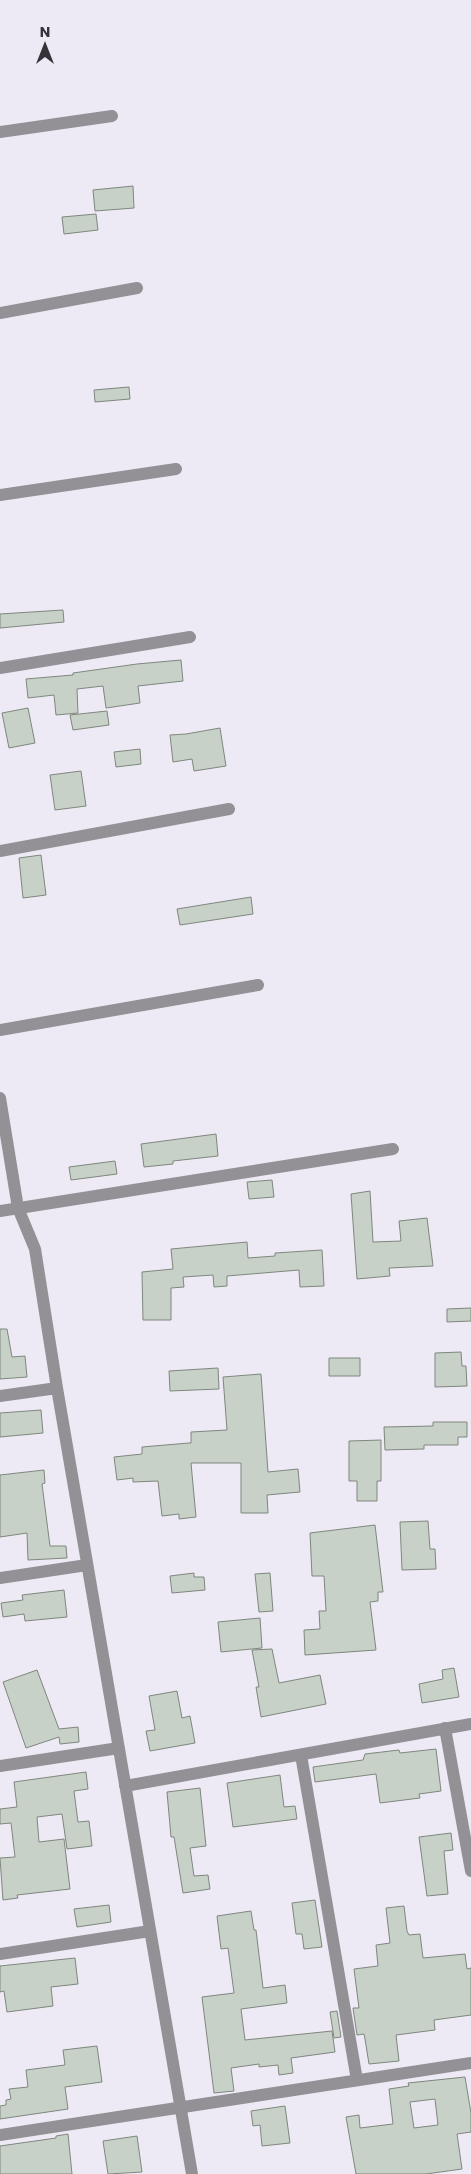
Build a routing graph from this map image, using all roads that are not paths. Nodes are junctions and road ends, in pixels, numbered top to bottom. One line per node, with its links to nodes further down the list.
1 (112, 116): 2 (street)
2 (0, 132)
3 (137, 288): 4 (street)
4 (0, 313)
5 (176, 469): 6 (street)
6 (0, 495)
7 (190, 637): 8 (street)
8 (0, 668)
9 (229, 809): 10 (street)
10 (0, 851)
11 (258, 985): 12 (street)
12 (0, 1030)
13 (0, 1098): 15 (street)
14 (393, 1149): 15 (street)
15 (18, 1208): 16 (street); 17 (street)
16 (0, 1211)
17 (57, 1388): 18 (street); 19 (street)
18 (0, 1396)
19 (87, 1565): 20 (street); 23 (street)
20 (0, 1578)
21 (471, 1724): 22 (street)
22 (445, 1728): 24 (street); 27 (street)
23 (119, 1748): 25 (street); 26 (street)
24 (301, 1754): 26 (street); 31 (street)
25 (0, 1766)
26 (125, 1786): 28 (street)
27 (471, 1872)
28 (150, 1931): 29 (street); 32 (street)
29 (0, 1954)
30 (471, 2062): 31 (street)
31 (357, 2080): 32 (street)
32 (181, 2107): 33 (street); 34 (street)
33 (0, 2135)
34 (192, 2174)

